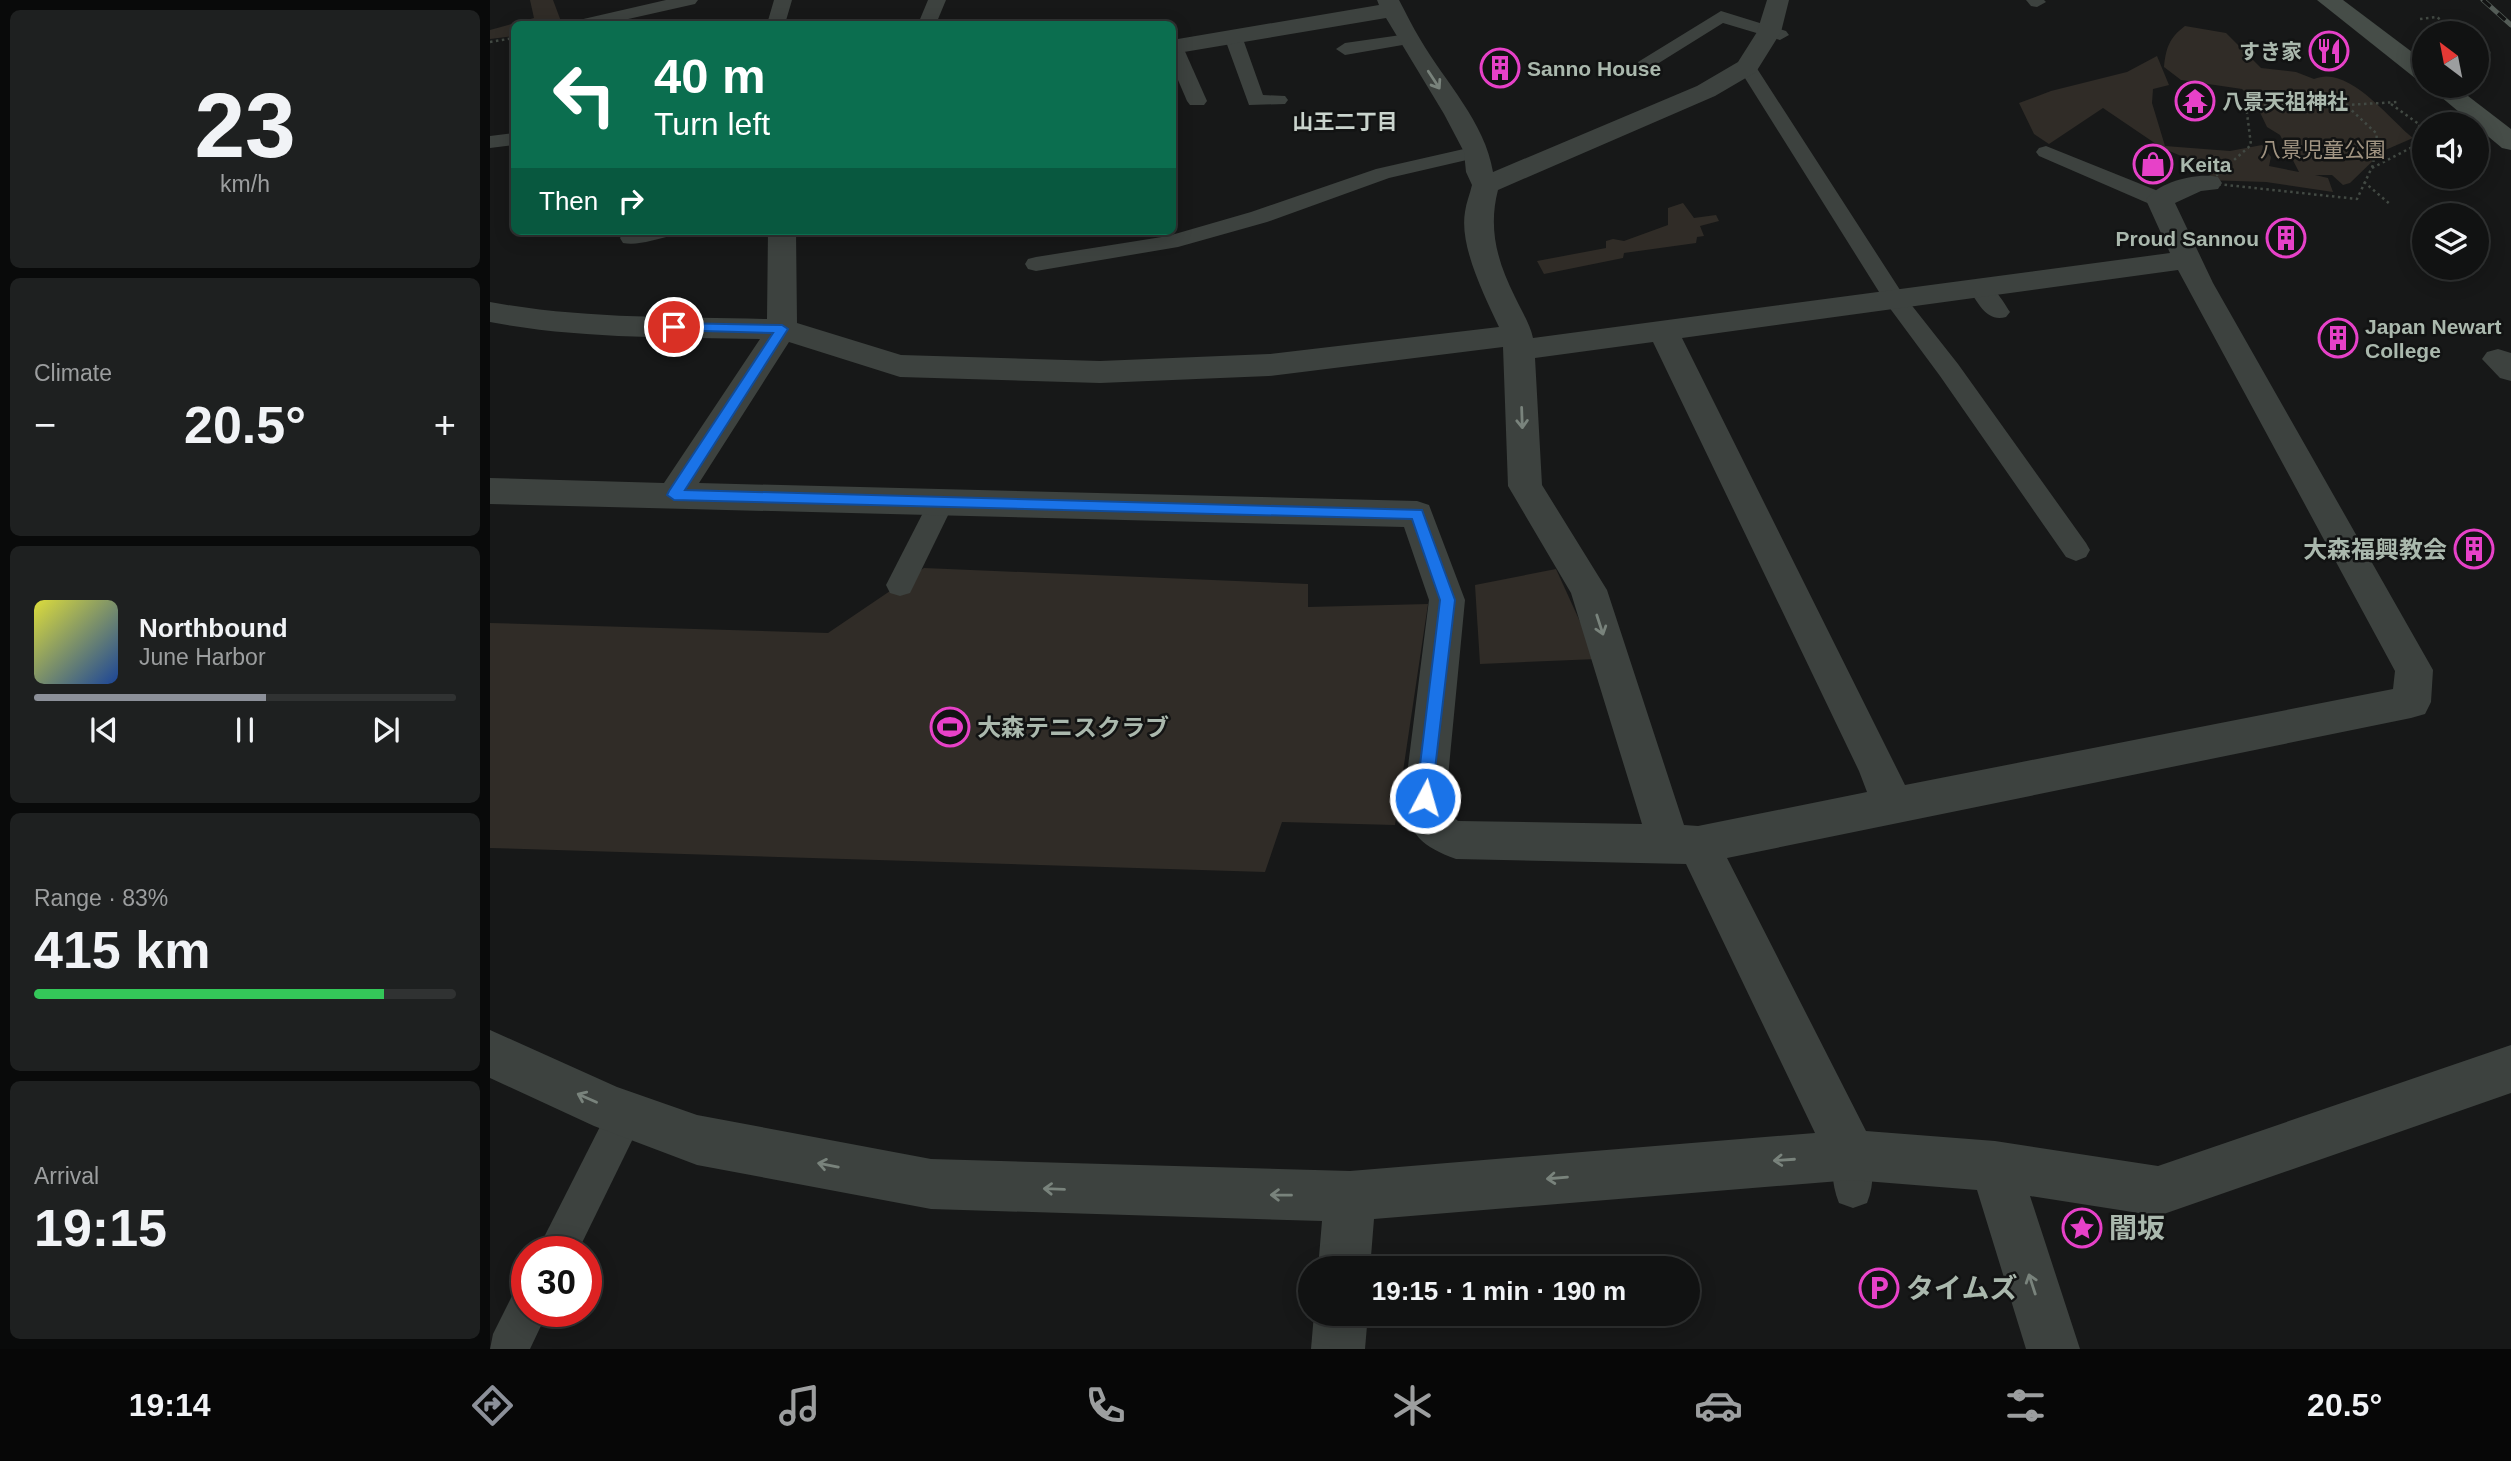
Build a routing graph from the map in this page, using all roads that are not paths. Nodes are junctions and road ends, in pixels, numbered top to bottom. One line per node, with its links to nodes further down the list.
1 (689, 0): 7 (lane)
2 (783, 0): 9 (lane)
3 (937, 0): 10 (lane)
4 (1778, 0): 11 (street)
5 (2328, 0): 18 (main road)
6 (1390, 5): 12 (street); 13 (street)
7 (632, 7): 8 (lane)
8 (592, 21)
9 (777, 21)
10 (928, 21)
11 (1774, 33): 17 (lane); 19 (street)
12 (1234, 39): 14 (street); 21 (lane)
13 (1408, 39): 15 (lane); 26 (street, one-way to 26)
14 (1176, 47)
15 (1345, 49)
16 (1176, 54): 22 (lane)
17 (1647, 62)
18 (2412, 64)
19 (1747, 66): 29 (street); 37 (lane)
20 (2455, 98): 25 (main road)
21 (1278, 100)
22 (1197, 101)
23 (511, 139): 24 (lane)
24 (490, 142)
25 (2511, 142)
26 (1477, 152): 29 (street); 35 (lane)
27 (2046, 152): 30 (lane)
28 (2208, 183): 30 (street)
29 (1486, 185): 42 (street)
30 (2160, 201): 34 (street)
31 (645, 235): 33 (lane)
32 (782, 235): 40 (street)
33 (631, 238)
34 (2187, 260): 36 (street); 48 (street)
35 (1036, 264)
36 (1979, 287): 37 (street); 39 (lane)
37 (1894, 299): 41 (street); 46 (lane)
38 (490, 312): 40 (street)
39 (1998, 312)
40 (782, 329): 42 (street); 44 (street)
41 (1662, 329): 42 (street); 48 (street)
42 (1519, 343): 49 (street, one-way to 49)
43 (490, 491): 44 (street)
44 (674, 495): 45 (street)
45 (941, 503): 47 (lane); 49 (street)
46 (2076, 550)
47 (900, 584)
48 (1893, 805): 49 (street)
49 (1684, 844): 54 (street)
50 (490, 1054): 52 (street, one-way to 50)
51 (2511, 1069): 53 (street)
52 (626, 1114): 55 (street, one-way to 52); 56 (lane)
53 (1995, 1166): 54 (street); 62 (street, one-way to 53)
54 (1853, 1172): 55 (street, one-way to 55)
55 (1350, 1196): 57 (street)
56 (565, 1236)
57 (1345, 1256)
58 (1339, 1326): 61 (street)
59 (519, 1327): 60 (lane)
60 (508, 1349)
61 (1338, 1349)
62 (2053, 1349)

